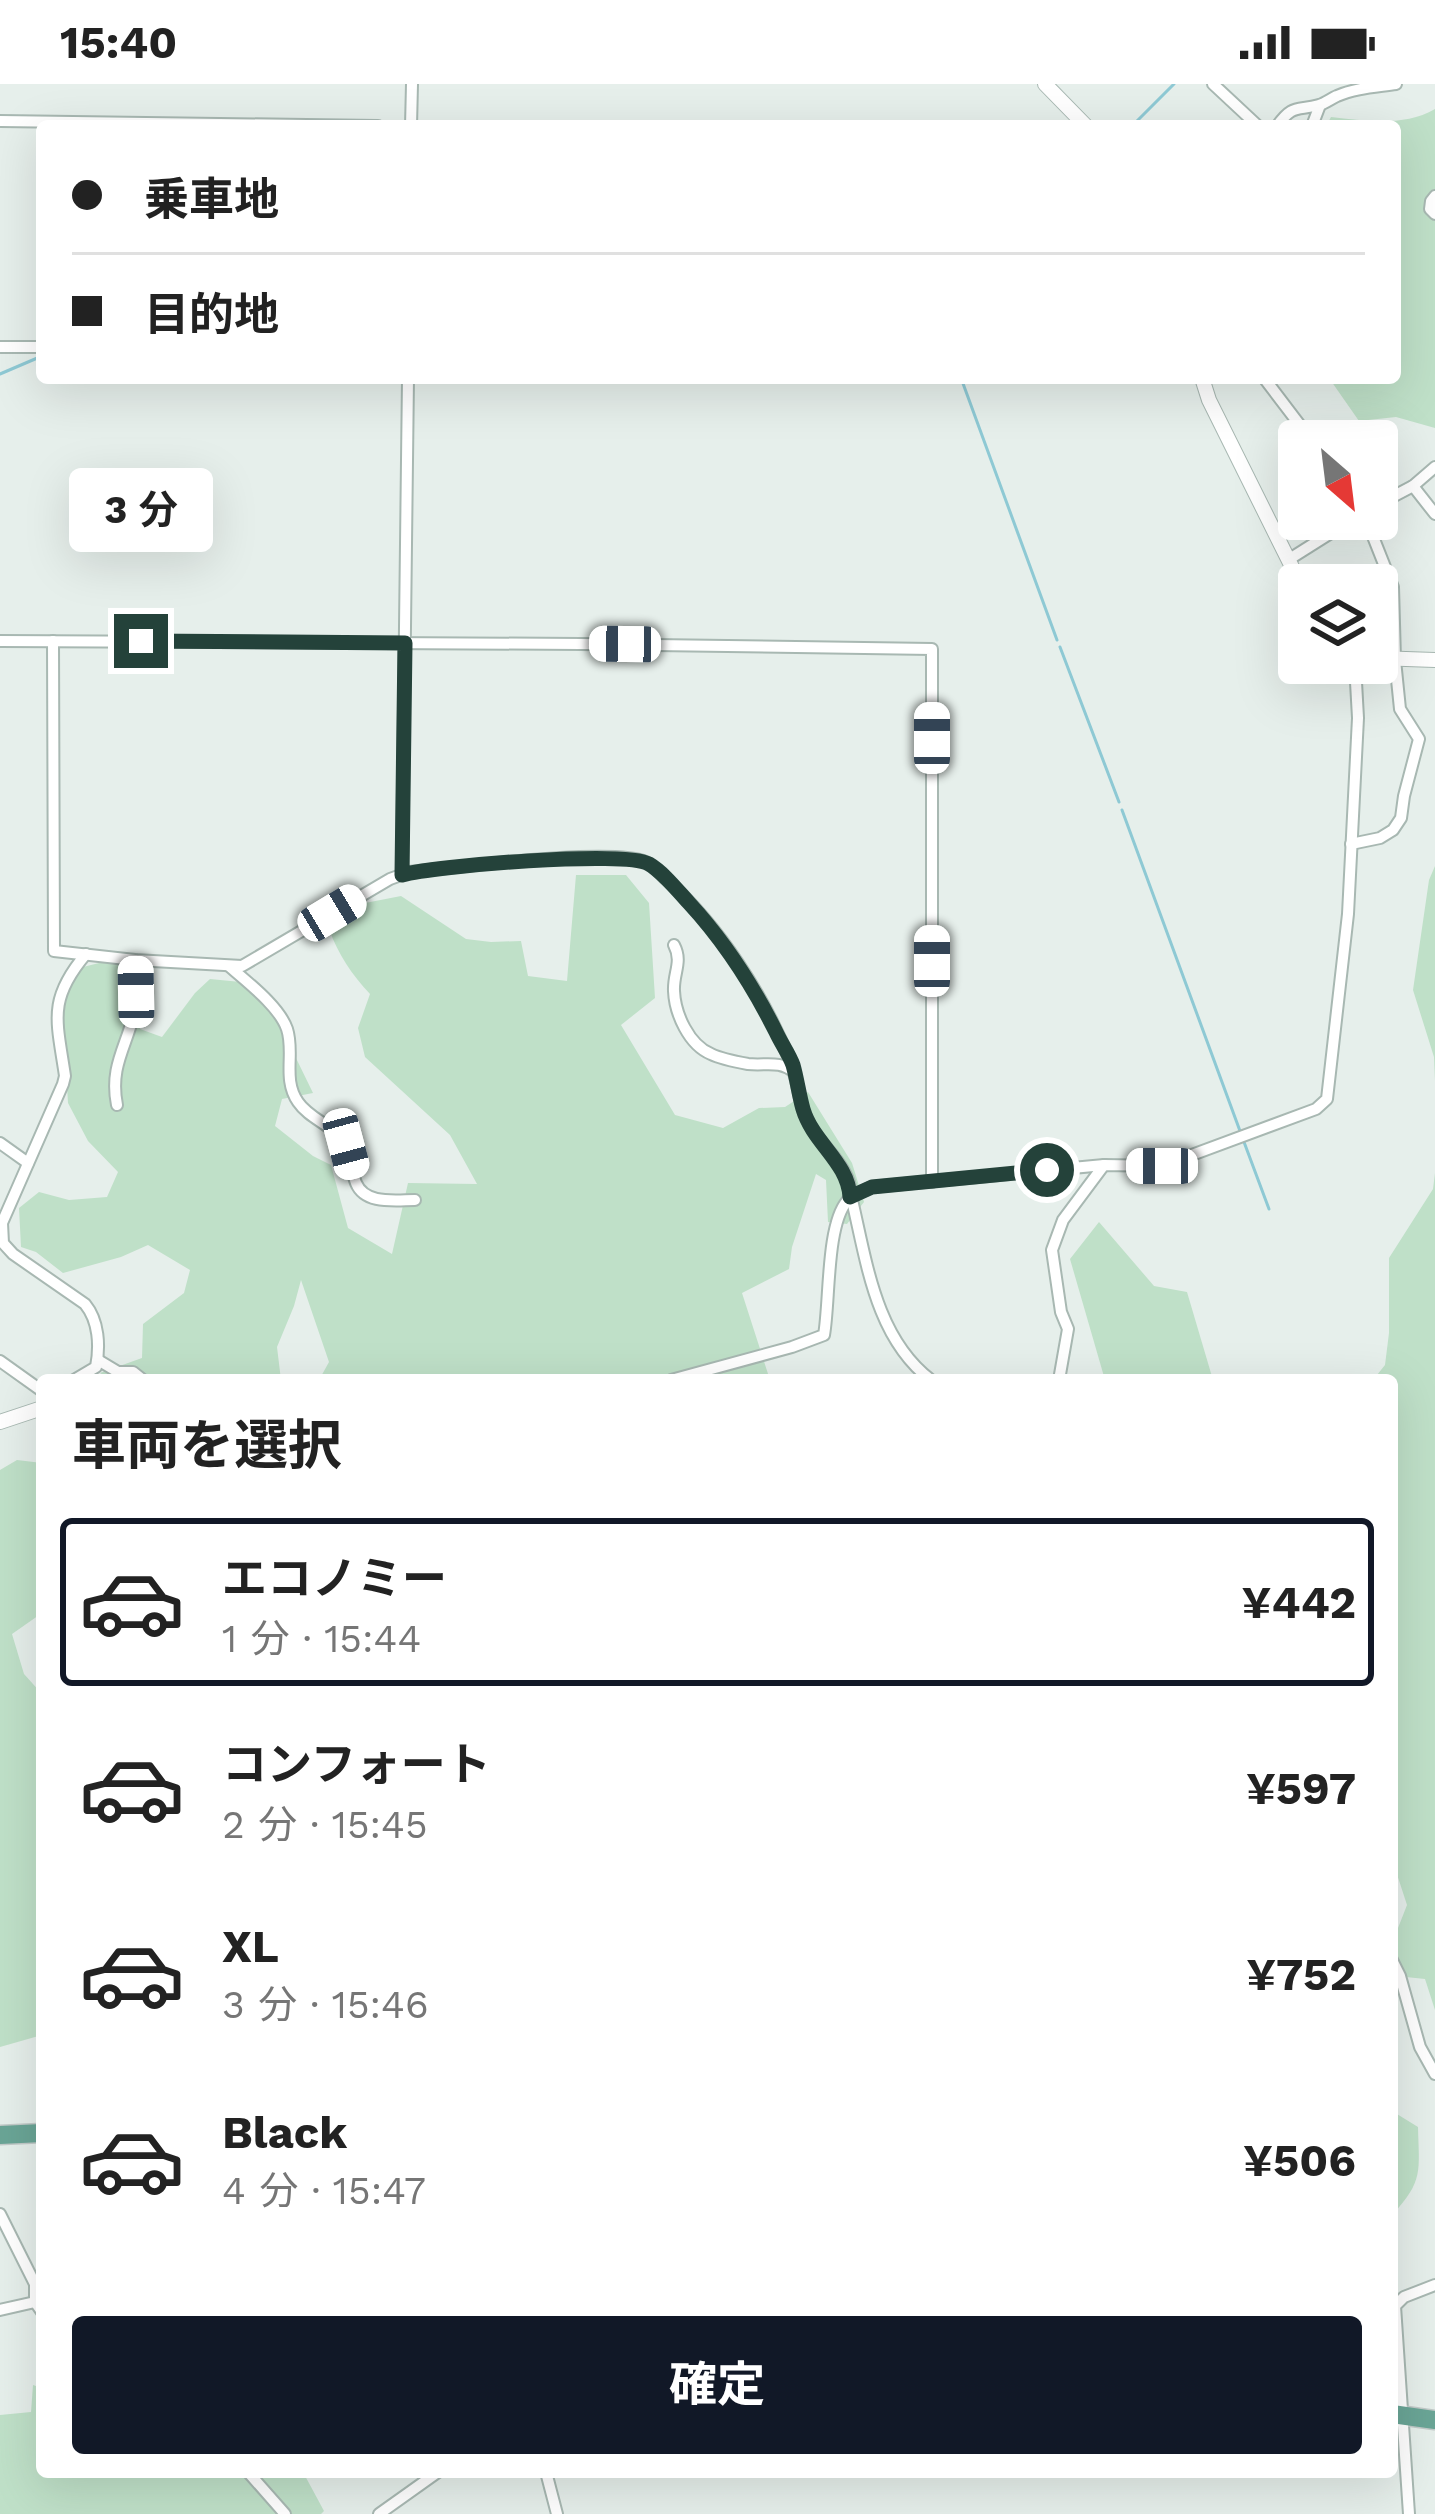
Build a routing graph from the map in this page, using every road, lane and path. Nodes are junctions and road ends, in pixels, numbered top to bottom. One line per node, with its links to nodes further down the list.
1 (412, 84): 6 (street)
2 (1045, 84): 7 (street)
3 (1213, 84): 8 (street)
4 (1396, 84): 5 (street)
5 (1320, 105): 9 (street); 10 (street)
6 (411, 120)
7 (1080, 120)
8 (1252, 120)
9 (1281, 120)
10 (1314, 120)
11 (0, 121): 12 (street)
12 (36, 121)
13 (1435, 196): 14 (street)
14 (1435, 214)
15 (0, 347): 16 (street)
16 (36, 347)
17 (408, 384): 30 (street)
18 (1204, 384): 26 (street)
19 (1269, 384): 20 (street)
20 (1296, 420)
21 (1435, 466): 22 (street)
22 (1412, 486): 23 (street); 24 (street)
23 (1398, 494)
24 (1435, 514)
25 (1320, 540): 26 (street)
26 (1288, 560): 27 (street)
27 (1290, 564)
28 (0, 641): 29 (street)
29 (53, 641): 30 (street); 38 (street)
30 (405, 643): 36 (street); 46 (street)
31 (1398, 660): 32 (street)
32 (1435, 660)
33 (1356, 684): 35 (street)
34 (1397, 684): 35 (street)
35 (1351, 844): 45 (street)
36 (402, 875): 40 (street); 41 (street)
37 (674, 945): 41 (street)
38 (86, 954): 39 (street); 44 (street)
39 (136, 960): 40 (street); 42 (street)
40 (229, 966): 48 (street)
41 (794, 1072): 47 (street)
42 (117, 1105)
43 (0, 1143): 44 (street)
44 (28, 1163): 49 (street)
45 (1104, 1165): 46 (street); 55 (street)
46 (932, 1182): 47 (street)
47 (850, 1197): 53 (street); 54 (street)
48 (415, 1200)
49 (98, 1360): 51 (street); 52 (street)
50 (0, 1361): 56 (street)
51 (84, 1374)
52 (136, 1374)
53 (693, 1374)
54 (925, 1374)
55 (1060, 1374)
56 (36, 1387)
57 (36, 1410): 58 (street)
58 (0, 1422)
59 (1398, 1972): 60 (street)
60 (1435, 2074)
61 (36, 2133): 62 (main road)
62 (0, 2135)
63 (0, 2214): 65 (street)
64 (1435, 2285): 66 (street)
65 (36, 2290)
66 (1398, 2303)
67 (36, 2307): 68 (street)
68 (0, 2310)
69 (1398, 2415): 70 (main road)
70 (1435, 2420)
71 (1398, 2430): 78 (street)
72 (253, 2478): 75 (street)
73 (430, 2478): 76 (street)
74 (547, 2478): 77 (street)
75 (285, 2514)
76 (379, 2514)
77 (556, 2514)
78 (1409, 2514)

